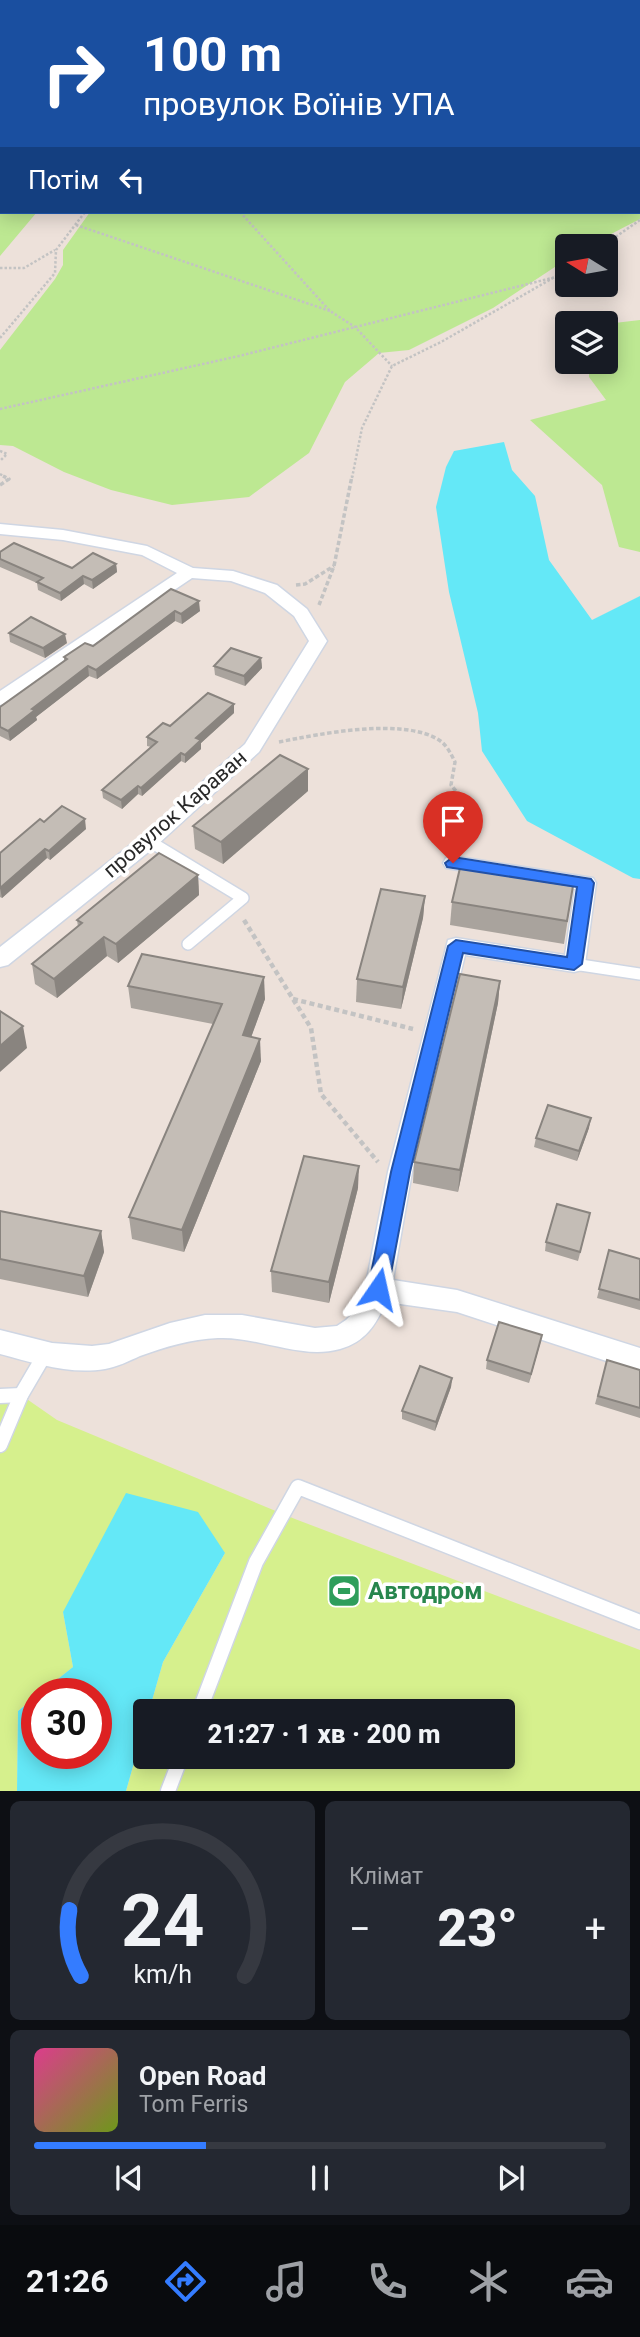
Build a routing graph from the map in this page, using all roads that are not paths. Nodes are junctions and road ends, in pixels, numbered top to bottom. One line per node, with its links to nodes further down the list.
1 (0, 529): 2 (street)
2 (189, 573): 3 (street); 4 (street, провулок Караван)
3 (0, 699)
4 (149, 841): 6 (lane); 7 (street, провулок Караван)
5 (453, 863): 8 (street)
6 (188, 944)
7 (0, 959)
8 (574, 964): 9 (lane); 10 (street)
9 (640, 974)
10 (378, 1289): 12 (street); 13 (street)
11 (0, 1342): 12 (street)
12 (46, 1354): 14 (lane)
13 (640, 1360)
14 (21, 1395): 15 (lane); 16 (lane)
15 (0, 1396)
16 (0, 1445)
17 (640, 1622): 18 (lane)
18 (204, 1699)
19 (176, 1769): 20 (lane)
20 (168, 1791)

